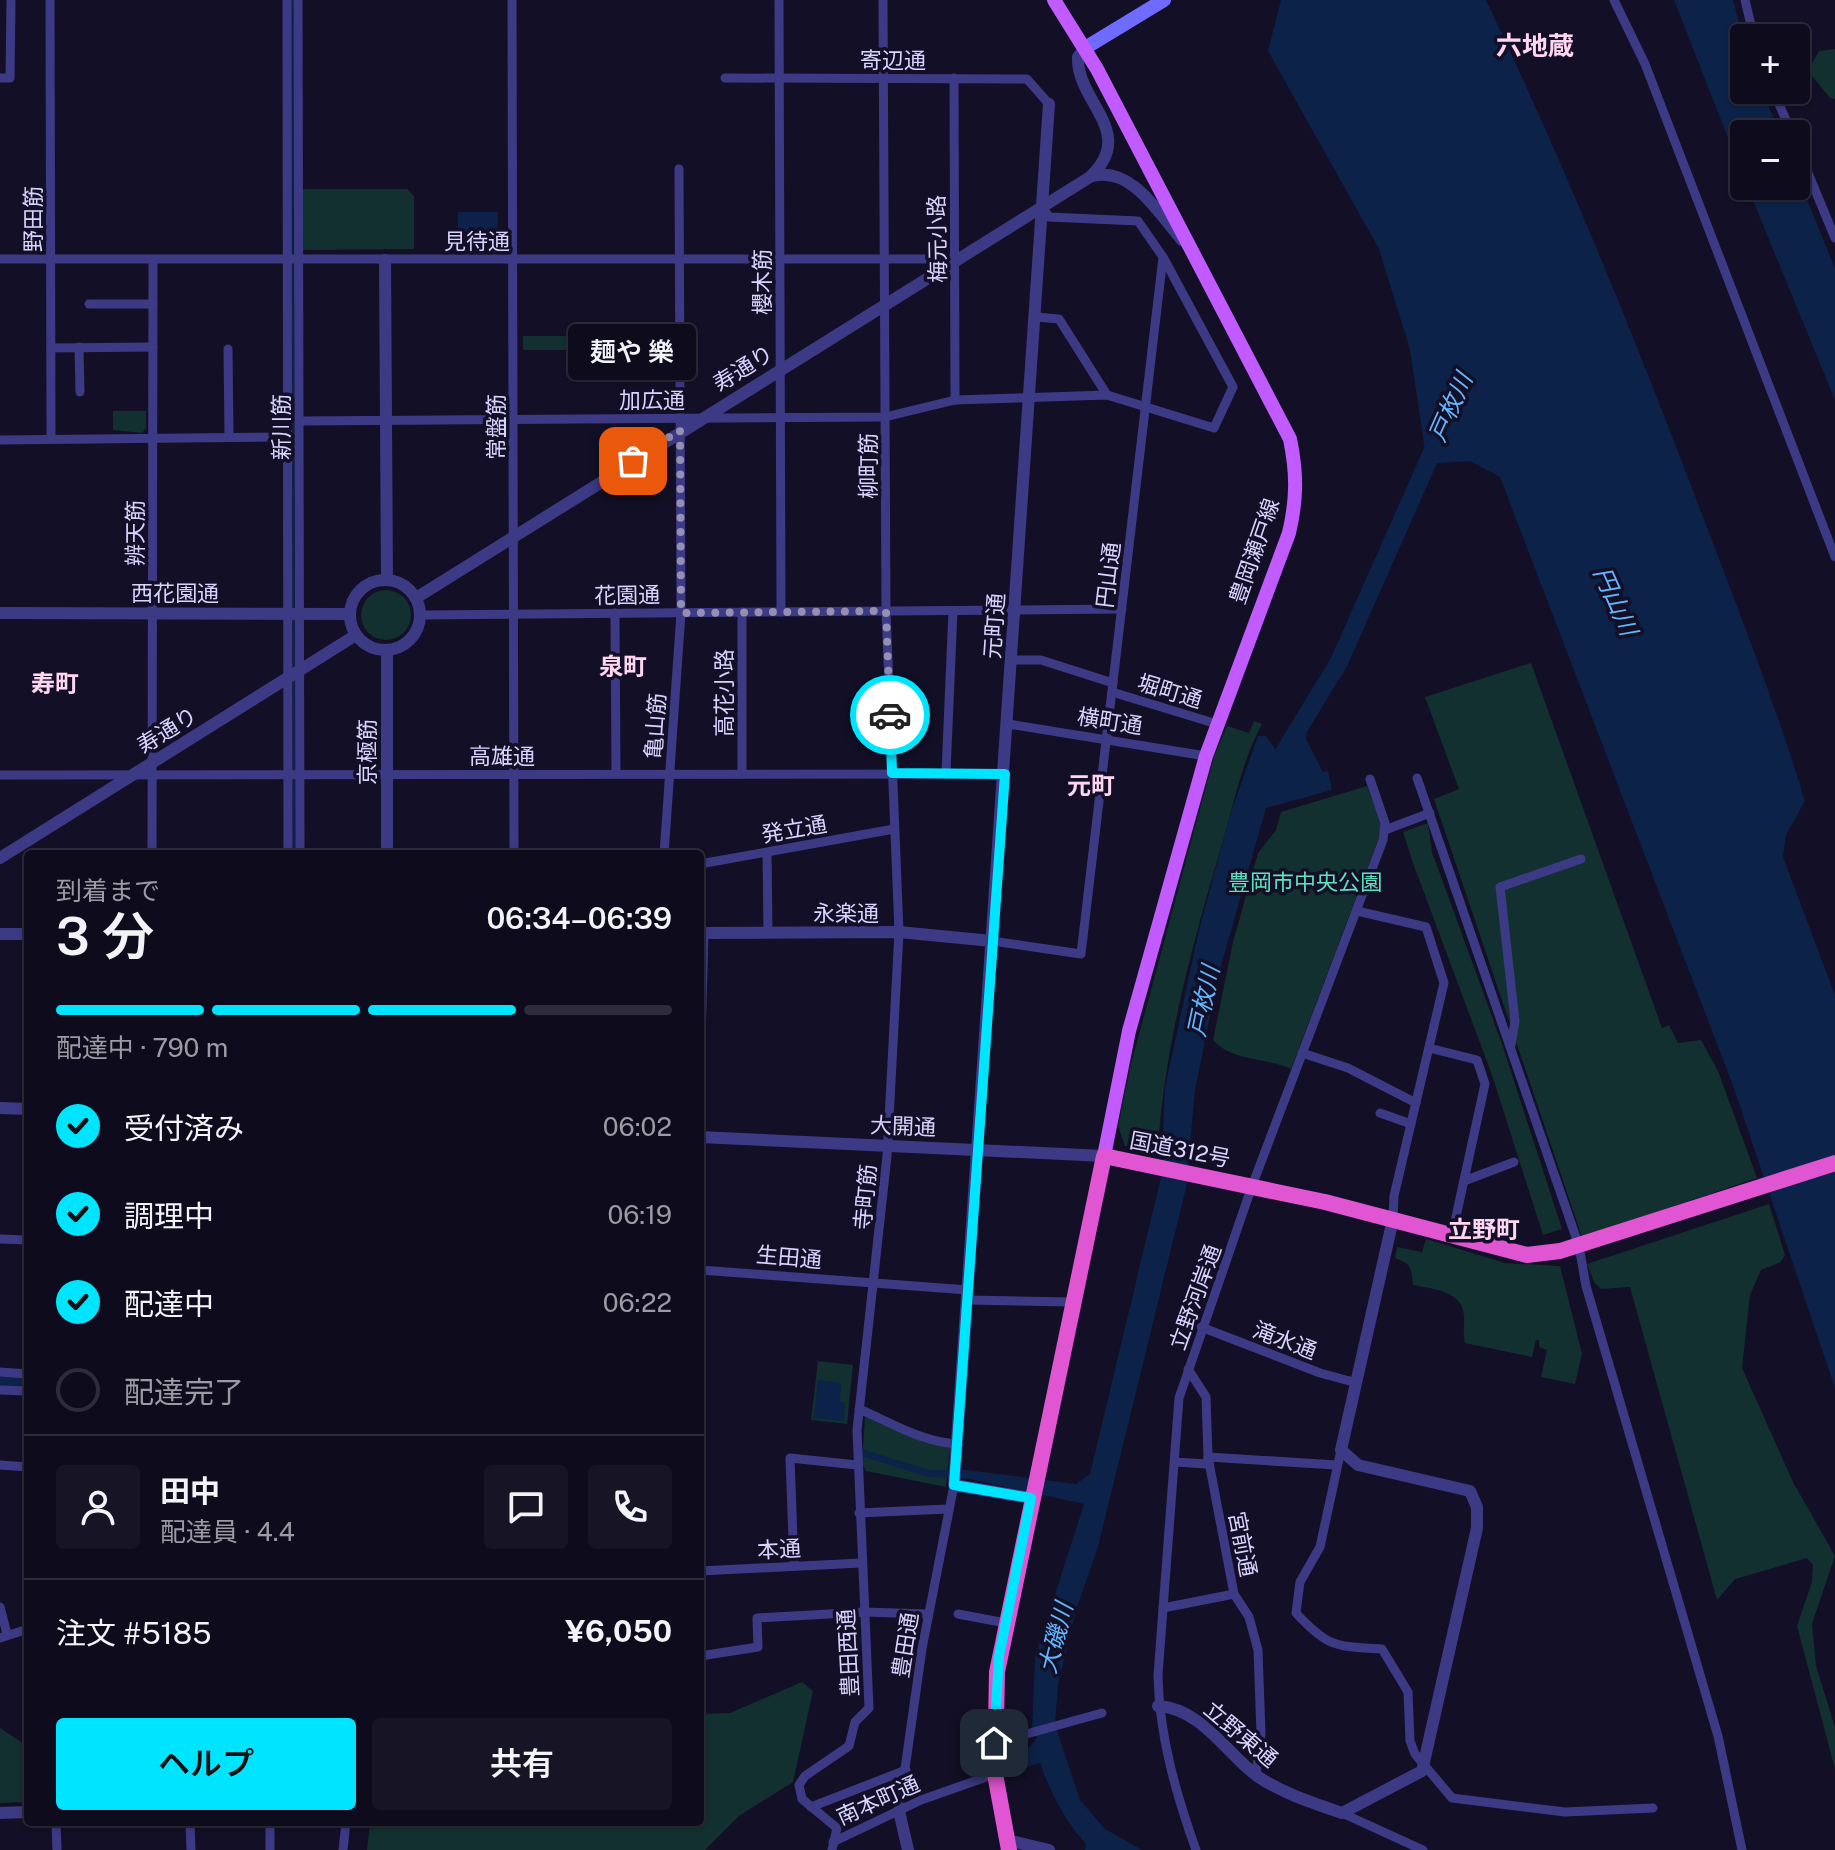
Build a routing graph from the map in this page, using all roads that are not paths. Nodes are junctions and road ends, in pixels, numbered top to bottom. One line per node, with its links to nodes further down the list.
1 (11, 0): 14 (street)
2 (50, 0): 28 (street, 野田筋)
3 (287, 0): 35 (street, 新川筋)
4 (298, 0): 35 (street, 新川筋)
5 (512, 0): 29 (street, 常盤筋)
6 (779, 0): 16 (street, 櫻木筋)
7 (883, 0): 17 (street, 柳町筋)
8 (1054, 0): 13 (main road, 豊岡瀬戸線)
9 (1164, 0): 13 (main road)
10 (1614, 0): 64 (street)
11 (1745, 0): 12 (street)
12 (1751, 24)
13 (1091, 45): 21 (street); 25 (main road, 豊岡瀬戸線)
14 (0, 78)
15 (725, 78): 16 (street, 寄辺通)
16 (779, 78): 17 (street, 寄辺通); 31 (street, 櫻木筋)
17 (883, 78): 18 (street, 寄辺通); 32 (street, 柳町筋)
18 (954, 78): 19 (street, 寄辺通); 33 (street, 梅元小路)
19 (1049, 104): 23 (street, 元町通)
20 (679, 169): 30 (street, 亀山筋)
21 (1090, 177): 23 (street, 寿通り); 25 (street)
22 (1810, 178): 24 (street)
23 (1047, 202): 26 (street); 33 (street, 寿通り); 40 (street, 元町通)
24 (1835, 238)
25 (1187, 245): 88 (main road, 豊岡瀬戸線)
26 (1163, 257): 50 (street, 円山通); 50 (street, 加広通)
27 (0, 259): 28 (street, 見待通)
28 (51, 259): 34 (street, 見待通); 43 (street, 野田筋)
29 (513, 259): 30 (street, 見待通); 36 (street, 見待通); 54 (street, 常盤筋)
30 (680, 259): 31 (street, 見待通); 57 (street, 亀山筋)
31 (780, 259): 32 (street, 見待通); 45 (street, 櫻木筋)
32 (884, 259): 33 (street, 見待通); 39 (street, 柳町筋)
33 (954, 259): 39 (street, 寿通り); 48 (street, 梅元小路)
34 (153, 260): 35 (street, 見待通); 38 (street, 辨天筋)
35 (292, 260): 36 (street, 見待通); 55 (street, 新川筋); 59 (street, 新川筋)
36 (385, 260): 56 (street)
37 (89, 304): 38 (street)
38 (153, 304): 42 (street, 辨天筋)
39 (884, 304): 45 (street, 寿通り); 51 (street, 柳町筋)
40 (1036, 317): 47 (street); 49 (street, 元町通)
41 (79, 347): 42 (street); 43 (street); 46 (street)
42 (153, 347): 60 (street, 辨天筋)
43 (51, 348): 61 (street, 野田筋)
44 (228, 349): 58 (street)
45 (780, 368): 52 (street, 寿通り); 53 (street, 櫻木筋)
46 (80, 392)
47 (1107, 395): 49 (street, 加広通); 50 (street, 加広通)
48 (955, 400): 49 (street, 加広通); 51 (street, 加広通)
49 (1029, 400): 68 (street, 元町通)
50 (1146, 404): 67 (street, 円山通)
51 (885, 417): 53 (street, 加広通); 69 (street, 柳町筋)
52 (700, 418): 53 (street, 加広通); 57 (street, 寿通り)
53 (781, 418): 72 (street, 櫻木筋)
54 (514, 419): 56 (street, 加広通); 57 (street, 加広通); 63 (street, 常盤筋)
55 (299, 421): 56 (street, 加広通); 75 (street, 新川筋)
56 (386, 421): 65 (street)
57 (680, 424): 63 (street, 寿通り); 77 (street, 亀山筋)
58 (229, 437): 59 (street); 60 (street)
59 (287, 437): 75 (street, 新川筋)
60 (152, 438): 61 (street); 74 (street, 辨天筋)
61 (51, 439): 62 (street)
62 (0, 440)
63 (515, 536): 66 (street, 寿通り); 80 (street, 常盤筋)
64 (1835, 557)
65 (387, 580): 66 (street); 78 (street)
66 (416, 598): 79 (street)
67 (1122, 609): 68 (street, 花園通); 86 (street, 円山通)
68 (1015, 610): 70 (street, 花園通); 83 (street, 元町通)
69 (886, 611): 70 (street, 花園通); 72 (street, 花園通); 93 (street, 柳町筋)
70 (953, 611): 92 (street)
71 (742, 612): 72 (street, 花園通); 77 (street, 花園通); 99 (street, 高花小路)
72 (781, 612)
73 (0, 613): 74 (street, 西花園通)
74 (153, 613): 75 (street, 西花園通); 91 (street, 辨天筋)
75 (293, 613): 78 (street, 西花園通); 84 (street, 新川筋); 85 (street, 新川筋)
76 (615, 613): 77 (street, 花園通); 80 (street, 花園通); 97 (street)
77 (681, 613): 98 (street, 亀山筋)
78 (350, 614): 81 (street)
79 (421, 615): 80 (street, 花園通); 82 (street)
80 (514, 615): 96 (street, 常盤筋)
81 (356, 635): 82 (street); 84 (street, 寿通り)
82 (387, 650): 95 (street, 京極筋)
83 (1012, 660): 86 (street, 堀町通); 87 (street, 元町通)
84 (299, 670): 85 (street, 寿通り); 102 (street, 新川筋)
85 (287, 678): 91 (street, 寿通り); 102 (street, 新川筋)
86 (1112, 688): 88 (street, 堀町通); 89 (street, 円山通)
87 (1008, 724): 89 (street, 横町通); 100 (street, 元町通)
88 (1217, 724): 90 (main road, 豊岡瀬戸線)
89 (1107, 738): 90 (street, 横町通); 124 (street, 円山通)
90 (1206, 756): 136 (main road, 豊岡瀬戸線)
91 (153, 768): 94 (street, 寿通り); 102 (street, 高雄通); 108 (street, 辨天筋)
92 (946, 772): 93 (street, 高雄通); 100 (street, 高雄通)
93 (892, 773): 99 (street, 高雄通); 106 (street, 柳町筋)
94 (134, 774): 101 (street); 115 (street, 寿通り)
95 (387, 774): 96 (street, 高雄通); 102 (street, 高雄通); 111 (street, 京極筋)
96 (514, 774): 97 (street, 高雄通); 112 (street, 常盤筋)
97 (616, 774): 98 (street, 高雄通)
98 (669, 774): 99 (street, 高雄通); 113 (street, 亀山筋)
99 (742, 774)
100 (1005, 774): 124 (street, 元町通)
101 (0, 775)
102 (294, 775): 109 (street, 新川筋); 110 (street, 新川筋)
103 (1417, 778): 105 (street)
104 (1370, 779): 107 (street)
105 (1430, 813): 107 (street); 126 (street)
106 (894, 829): 114 (street, 発立通); 119 (street, 柳町筋)
107 (1385, 830): 118 (street, 立野河岸通)
108 (152, 850)
109 (288, 850)
110 (300, 850)
111 (387, 850)
112 (514, 850)
113 (664, 850)
114 (767, 852): 117 (street, 発立通); 121 (street)
115 (0, 858)
116 (1581, 859): 126 (street)
117 (704, 863)
118 (1357, 911): 125 (street); 127 (street, 立野河岸通)
119 (899, 932): 121 (street, 永楽通); 124 (street, 永楽通); 134 (street, 寺町筋)
120 (704, 933): 121 (street, 永楽通)
121 (768, 933)
122 (0, 934): 123 (street)
123 (24, 934)
124 (992, 941): 135 (street, 元町通)
125 (1429, 1048): 128 (street); 139 (street)
126 (1511, 1048): 145 (street)
127 (1302, 1053): 128 (street); 140 (street, 立野河岸通)
128 (1416, 1103): 132 (street)
129 (0, 1108): 130 (street)
130 (24, 1109)
131 (1380, 1113): 132 (street)
132 (1411, 1124): 141 (street)
133 (704, 1137): 134 (street, 大開通)
134 (888, 1145): 135 (street, 大開通); 147 (street, 寺町筋)
135 (978, 1149): 136 (street, 大開通); 148 (street, 元町通)
136 (1104, 1156): 140 (highway, 国道312号); 149 (highway, 国道312号)
137 (1514, 1162): 139 (street)
138 (1835, 1163): 145 (highway, 国道312号)
139 (1464, 1181): 142 (street)
140 (1252, 1186): 141 (highway, 国道312号); 150 (street, 立野河岸通)
141 (1393, 1219): 142 (highway, 国道312号); 154 (street)
142 (1452, 1235): 145 (highway, 国道312号)
143 (0, 1239): 144 (street)
144 (24, 1240)
145 (1583, 1244): 212 (street)
146 (704, 1270): 147 (street, 生田通)
147 (875, 1283): 148 (street, 生田通); 157 (street, 寺町筋)
148 (968, 1295): 149 (street, 生田通); 158 (street, 元町通)
149 (1073, 1302): 167 (highway, 国道312号)
150 (1201, 1327): 151 (street, 立野河岸通); 154 (street, 滝水通)
151 (1188, 1369): 160 (street, 宮前通); 161 (street, 立野河岸通)
152 (0, 1372): 153 (street)
153 (24, 1374)
154 (1357, 1383): 159 (street)
155 (0, 1390): 156 (street)
156 (24, 1391)
157 (859, 1409): 158 (street); 163 (street, 寺町筋)
158 (959, 1444): 166 (street, 元町通)
159 (1341, 1450): 164 (street); 186 (street)
160 (1208, 1457): 161 (street); 164 (street); 173 (street, 宮前通)
161 (1175, 1462): 175 (street, 立野河岸通)
162 (0, 1465): 165 (street)
163 (857, 1465): 169 (street, 豊田西通); 171 (street)
164 (1336, 1465): 186 (street)
165 (24, 1467)
166 (954, 1483): 167 (street); 168 (street, 豊田通)
167 (1031, 1498): 179 (highway, 国道312号)
168 (948, 1509): 169 (street); 177 (street, 豊田通)
169 (859, 1513): 170 (street, 豊田西通)
170 (861, 1563): 171 (street, 本通); 176 (street, 豊田西通)
171 (794, 1566): 172 (street, 本通)
172 (704, 1571)
173 (1234, 1594): 175 (street); 189 (street, 宮前通)
174 (0, 1607): 181 (street)
175 (1163, 1608): 183 (street, 立野河岸通)
176 (864, 1612): 177 (street); 182 (street); 190 (street, 豊田西通)
177 (928, 1614): 187 (street, 豊田通)
178 (958, 1614): 179 (street)
179 (1006, 1623): 185 (highway, 国道312号)
180 (24, 1630): 181 (street)
181 (3, 1636)
182 (704, 1655)
183 (1158, 1706): 189 (street, 立野東通); 210 (street, 立野河岸通)
184 (1102, 1713): 185 (street)
185 (994, 1743): 188 (highway, 国道312号)
186 (1423, 1765): 191 (street); 195 (street)
187 (906, 1770): 190 (street); 192 (street, 豊田通)
188 (995, 1774): 192 (street, 南本町通); 201 (highway, 国道312号)
189 (1256, 1775): 195 (street, 立野東通)
190 (811, 1807): 200 (street)
191 (1653, 1808)
192 (899, 1811): 200 (street, 南本町通); 208 (street)
193 (24, 1812): 194 (street)
194 (0, 1813)
195 (1342, 1813): 211 (street)
196 (56, 1826): 202 (street)
197 (190, 1826): 203 (street)
198 (270, 1826): 204 (street)
199 (346, 1826): 205 (street)
200 (837, 1838): 206 (street, 南本町通); 207 (street)
201 (1008, 1845): 209 (street)
202 (57, 1850)
203 (191, 1850)
204 (270, 1850)
205 (343, 1850)
206 (826, 1850)
207 (832, 1850)
208 (908, 1850)
209 (1049, 1850)
210 (1196, 1850)
211 (1423, 1850)
212 (1742, 1850)

